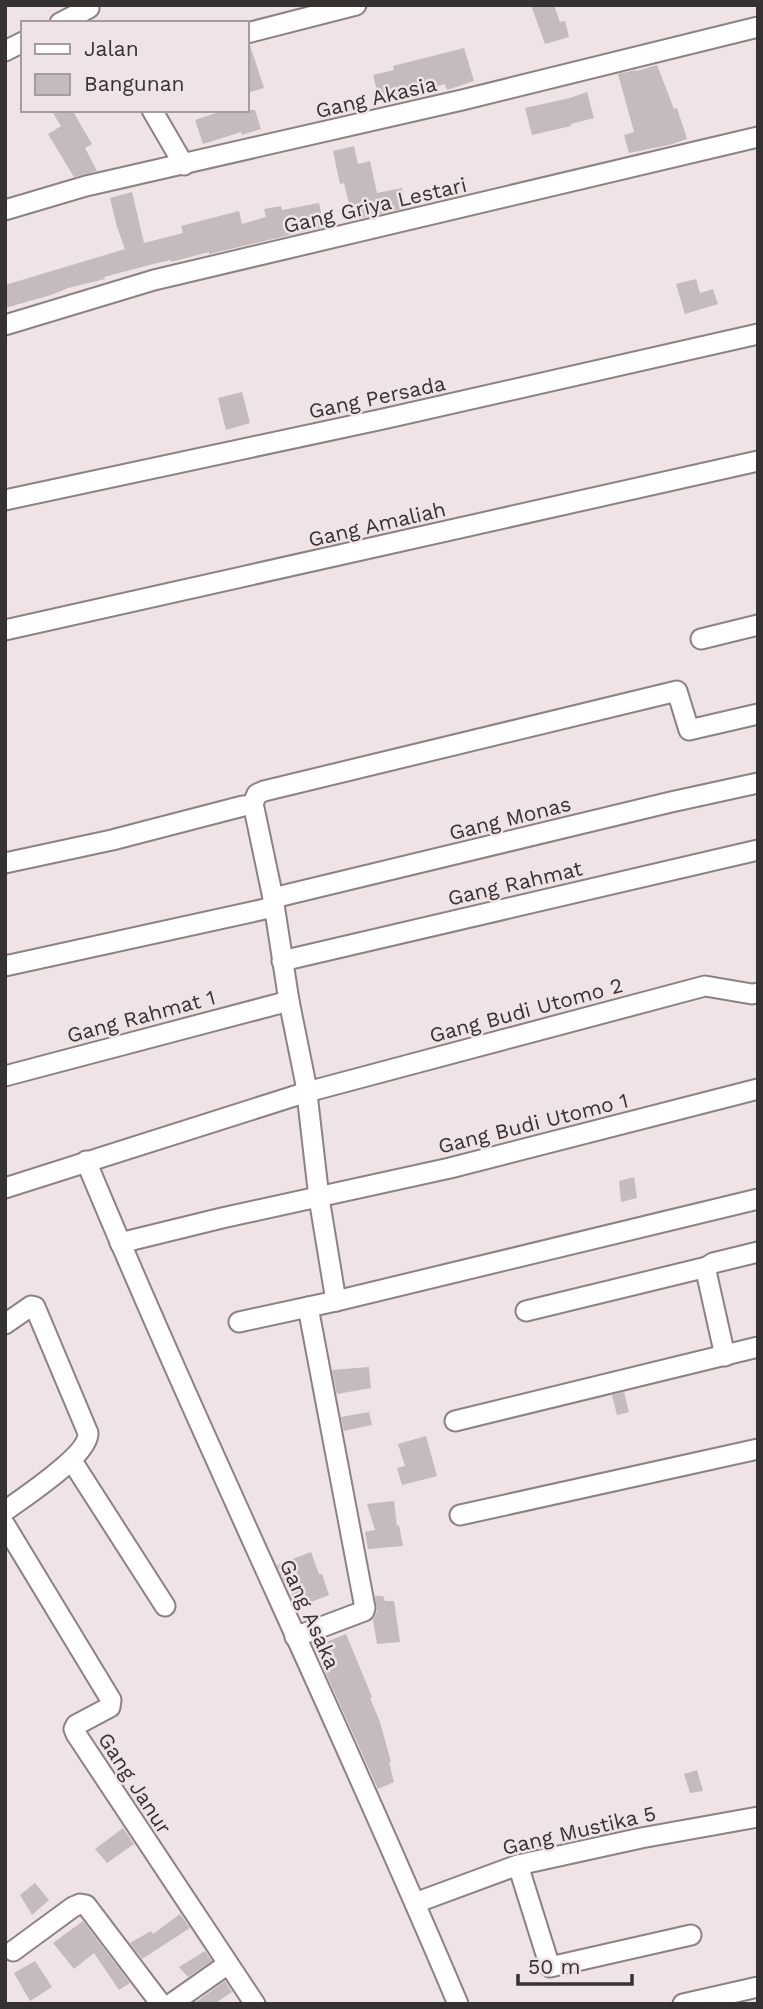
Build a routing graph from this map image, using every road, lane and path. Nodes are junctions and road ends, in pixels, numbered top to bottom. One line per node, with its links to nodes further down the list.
1 (356, 5): 5 (street)
2 (92, 12): 3 (street)
3 (66, 21)
4 (758, 27): 10 (street, Gang Akasia)
5 (248, 33)
6 (21, 43): 7 (street)
7 (5, 51)
8 (153, 112): 10 (street)
9 (758, 137): 12 (street, Gang Griya Lestari)
10 (184, 165): 11 (street, Gang Akasia)
11 (5, 209)
12 (5, 325)
13 (758, 334): 15 (street, Gang Persada)
14 (758, 461): 17 (street, Gang Amaliah)
15 (5, 500)
16 (758, 625): 18 (street)
17 (5, 631)
18 (701, 639)
19 (758, 714): 21 (street)
20 (758, 783): 24 (street, Gang Monas)
21 (251, 806): 23 (street); 24 (street)
22 (758, 850): 25 (street, Gang Rahmat)
23 (5, 863)
24 (273, 903): 25 (street); 26 (street, Gang Monas)
25 (282, 961): 28 (street)
26 (5, 967)
27 (758, 993): 31 (street, Gang Budi Utomo 2)
28 (289, 1000): 29 (street, Gang Rahmat 1); 31 (street)
29 (5, 1076)
30 (758, 1089): 34 (street, Gang Budi Utomo 1)
31 (307, 1092): 32 (street, Gang Budi Utomo 2); 34 (street)
32 (86, 1161): 33 (street, Gang Budi Utomo 2); 36 (street, Gang Asaka)
33 (5, 1188)
34 (319, 1198): 36 (street, Gang Budi Utomo 1); 39 (street)
35 (758, 1199): 39 (street)
36 (120, 1243): 53 (street, Gang Asaka)
37 (758, 1252): 38 (street)
38 (707, 1267): 41 (street); 45 (street)
39 (336, 1301): 40 (street)
40 (307, 1307): 42 (street); 53 (street)
41 (526, 1311)
42 (239, 1321)
43 (5, 1324): 48 (street)
44 (758, 1348): 45 (street)
45 (725, 1356): 46 (street)
46 (455, 1421)
47 (758, 1449): 50 (street)
48 (72, 1461): 49 (street); 52 (street)
49 (5, 1511)
50 (460, 1515)
51 (5, 1525): 59 (street, Gang Janur)
52 (165, 1605)
53 (295, 1637): 56 (street, Gang Asaka)
54 (758, 1817): 55 (street, Gang Mustika 5)
55 (518, 1865): 56 (street, Gang Mustika 5); 57 (street)
56 (415, 1903): 64 (street, Gang Asaka)
57 (691, 1935)
58 (13, 1951): 61 (street)
59 (228, 1964): 62 (street); 63 (street, Gang Janur)
60 (758, 1987): 65 (street)
61 (161, 2004)
62 (171, 2004)
63 (255, 2004)
64 (458, 2004)
65 (683, 2004)

